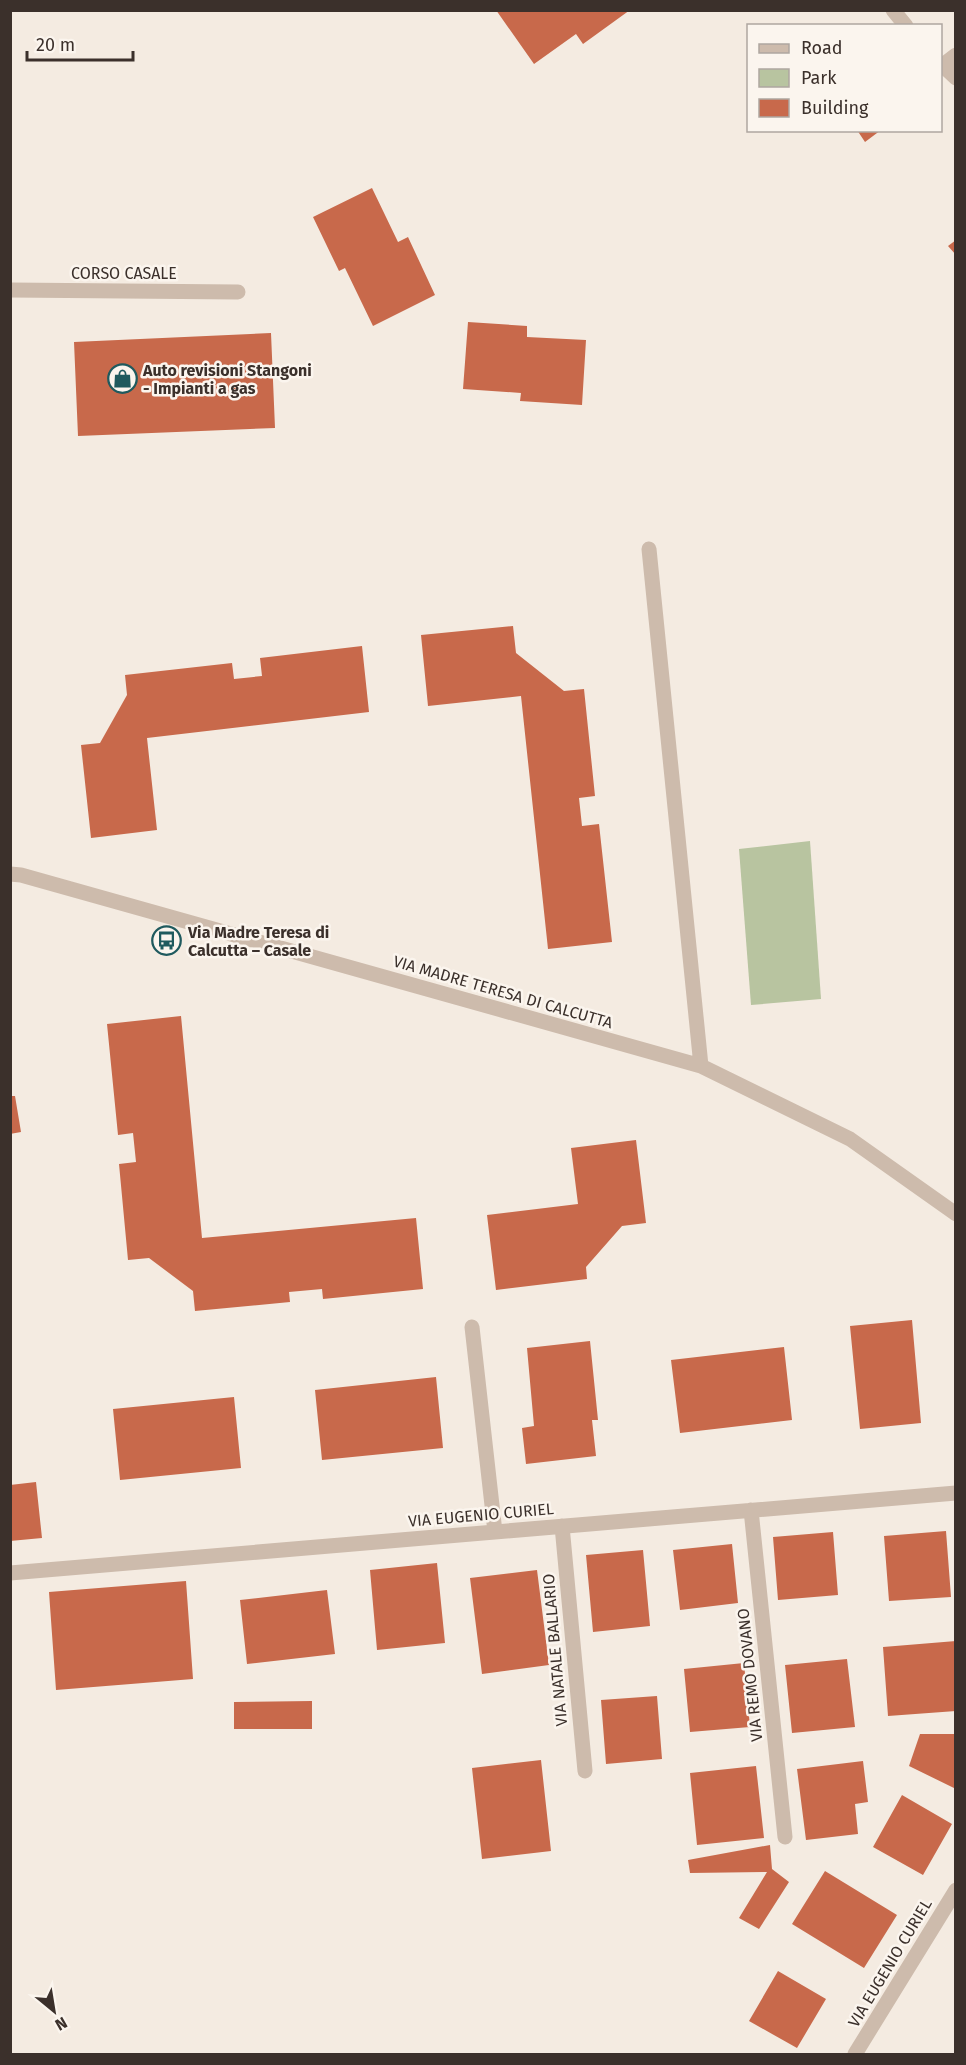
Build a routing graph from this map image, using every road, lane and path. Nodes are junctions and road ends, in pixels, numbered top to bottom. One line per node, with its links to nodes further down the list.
1 (893, 10): 2 (street)
2 (904, 24)
3 (956, 55): 4 (street)
4 (942, 63)
5 (942, 65): 6 (street)
6 (956, 78)
7 (10, 290): 8 (street, CORSO CASALE)
8 (237, 292)
9 (649, 549): 11 (street)
10 (10, 874): 11 (street, VIA MADRE TERESA DI CALCUTTA)
11 (701, 1066): 12 (street, VIA MADRE TERESA DI CALCUTTA)
12 (956, 1214)
13 (472, 1328): 17 (street)
14 (956, 1493): 15 (street, VIA EUGENIO CURIEL)
15 (751, 1510): 16 (street, VIA EUGENIO CURIEL); 20 (street, VIA REMO DOVANO)
16 (562, 1526): 17 (street, VIA EUGENIO CURIEL); 19 (street, VIA NATALE BALLARIO)
17 (495, 1532): 18 (street, VIA EUGENIO CURIEL)
18 (10, 1573)
19 (585, 1771)
20 (784, 1837)
21 (956, 1890): 22 (street, VIA EUGENIO CURIEL)
22 (855, 2055)

